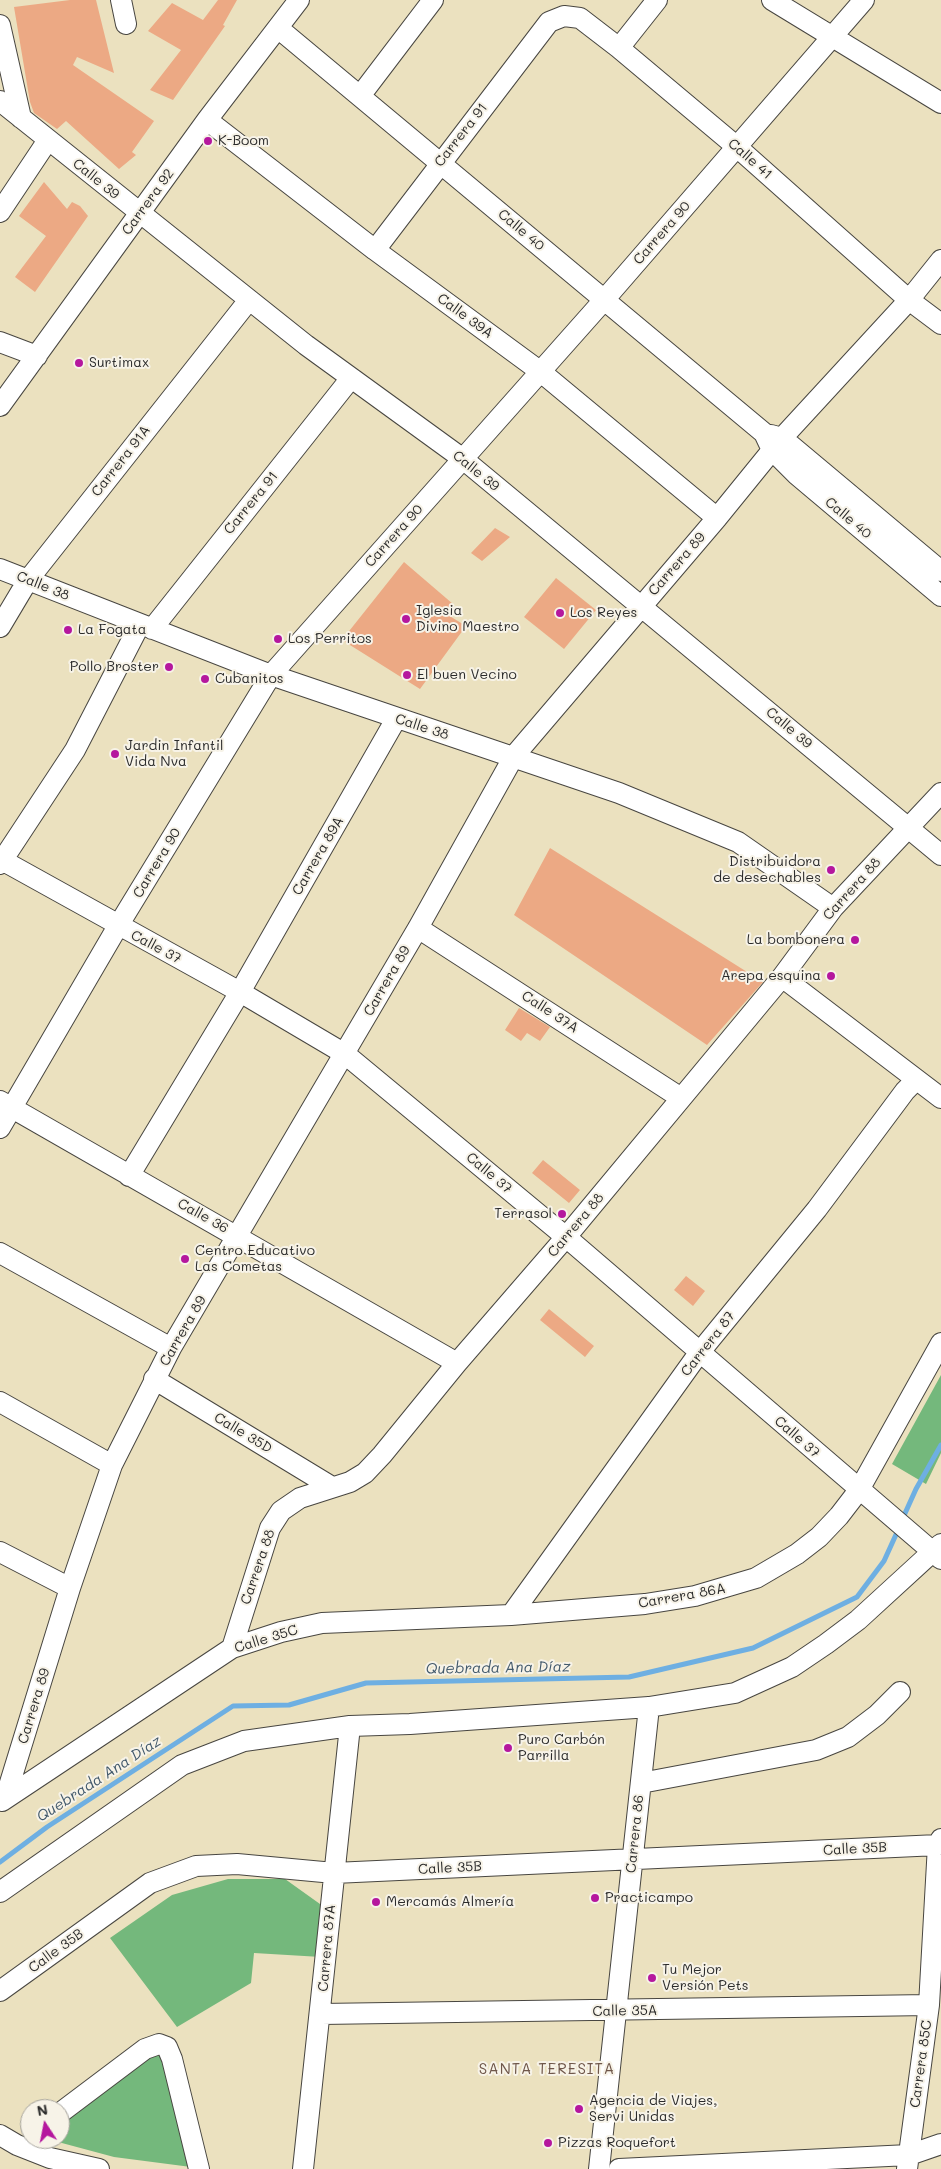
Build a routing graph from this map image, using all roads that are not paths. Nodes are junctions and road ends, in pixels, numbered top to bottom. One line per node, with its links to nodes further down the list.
1 (120, 0): 8 (street)
2 (299, 0): 10 (street, Carrera 92)
3 (433, 0): 13 (street)
4 (657, 0): 12 (street)
5 (772, 0): 11 (street)
6 (864, 0): 11 (street, Carrera 90)
7 (549, 22): 12 (street, Calle 41); 20 (street, Carrera 91)
8 (126, 24)
9 (0, 25): 16 (street)
10 (278, 28): 13 (street, Calle 40); 17 (street, Carrera 92)
11 (834, 36): 15 (street); 19 (street, Carrera 90)
12 (619, 48): 19 (street, Calle 41)
13 (360, 96): 20 (street, Calle 40)
14 (0, 101): 16 (street, Calle 39)
15 (941, 103)
16 (20, 118): 18 (street, Calle 39)
17 (206, 120): 22 (street, Carrera 92); 23 (street, Calle 39A)
18 (48, 140): 21 (street); 22 (street, Calle 39)
19 (737, 147): 26 (street, Carrera 90); 27 (street, Calle 41)
20 (441, 162): 23 (street, Carrera 91); 26 (street, Calle 40)
21 (0, 212)
22 (139, 214): 25 (street, Calle 39); 30 (street, Carrera 92)
23 (375, 250): 31 (street, Calle 39A)
24 (941, 260): 27 (street, Carrera 89)
25 (249, 300): 32 (street, Calle 39); 39 (street, Carrera 91A)
26 (604, 300): 31 (street, Carrera 90); 34 (street, Calle 40)
27 (910, 300): 28 (street, Calle 41); 34 (street, Carrera 89)
28 (941, 324)
29 (0, 342): 30 (street)
30 (37, 356): 33 (street, Carrera 92)
31 (541, 372): 35 (street, Carrera 90); 36 (street, Calle 39A)
32 (351, 378): 35 (street, Calle 39); 43 (street, Carrera 91)
33 (0, 406)
34 (773, 441): 36 (street, Carrera 89); 38 (street, Calle 40); 40 (street, Calle 40)
35 (463, 459): 41 (street, Calle 39); 44 (street, Carrera 90)
36 (717, 518): 41 (street, Carrera 89)
37 (0, 569): 39 (street, Calle 38)
38 (941, 570)
39 (28, 580): 42 (street, Carrera 91A); 43 (street, Calle 38)
40 (941, 596)
41 (641, 605): 46 (street, Carrera 89); 48 (street, Calle 39)
42 (0, 627)
43 (145, 627): 44 (street, Calle 38); 50 (street, Carrera 91)
44 (271, 676): 45 (street, Calle 38); 52 (street, Carrera 90)
45 (396, 719): 46 (street, Calle 38); 55 (street, Carrera 89A)
46 (514, 756): 51 (street, Calle 38); 53 (street, Carrera 89)
47 (941, 793): 48 (street, Carrera 88)
48 (908, 828): 49 (street, Calle 39); 51 (street, Carrera 88)
49 (941, 855)
50 (1, 861): 52 (street, Calle 37)
51 (833, 908): 54 (street, Carrera 88)
52 (118, 926): 55 (street, Calle 37); 60 (street, Carrera 90)
53 (418, 928): 56 (street, Carrera 89); 58 (street, Calle 37A)
54 (782, 977): 57 (street); 58 (street, Carrera 88)
55 (240, 992): 56 (street, Calle 37); 62 (street, Carrera 89A)
56 (345, 1054): 63 (street, Carrera 89); 64 (street, Calle 37)
57 (916, 1080): 59 (street); 68 (street, Carrera 87)
58 (681, 1098): 64 (street, Carrera 88)
59 (941, 1098)
60 (6, 1105): 61 (street, Carrera 90); 62 (street, Calle 36)
61 (0, 1128)
62 (130, 1176): 63 (street, Calle 36)
63 (238, 1236): 67 (street, Carrera 89); 69 (street, Calle 36)
64 (566, 1237): 68 (street, Calle 37); 69 (street, Carrera 88)
65 (2, 1258): 67 (street)
66 (941, 1343): 74 (street, Carrera 86A)
67 (171, 1348): 70 (street, Carrera 89)
68 (699, 1353): 74 (street, Calle 37); 78 (street, Carrera 87)
69 (457, 1363): 73 (street, Carrera 88)
70 (154, 1379): 72 (street, Carrera 89); 73 (street, Calle 35D)
71 (0, 1402): 72 (street)
72 (112, 1465): 77 (street, Carrera 89)
73 (332, 1487): 79 (street, Carrera 88)
74 (859, 1490): 75 (street, Calle 37); 78 (street, Carrera 86A)
75 (934, 1549): 81 (street)
76 (0, 1552): 77 (street)
77 (70, 1588): 84 (street, Carrera 89)
78 (511, 1615): 79 (street, Calle 35C)
79 (232, 1648): 84 (street, Calle 35C)
80 (900, 1692): 83 (street)
81 (649, 1707): 82 (street); 83 (street, Carrera 86)
82 (350, 1726): 87 (street, Carrera 87A); 88 (street)
83 (641, 1783): 86 (street, Carrera 86)
84 (3, 1800)
85 (940, 1842): 86 (street, Calle 35B); 90 (street, Carrera 85C)
86 (633, 1858): 87 (street, Calle 35B); 91 (street, Carrera 86)
87 (334, 1873): 89 (street, Calle 35B); 92 (street, Carrera 87A)
88 (0, 1892)
89 (0, 1991)
90 (929, 2005): 91 (street, Calle 35A); 96 (street, Carrera 85C)
91 (616, 2011): 92 (street, Calle 35A); 101 (street, Carrera 86)
92 (321, 2014): 100 (street, Carrera 87A)
93 (70, 2106): 99 (street)
94 (16, 2139): 98 (street)
95 (941, 2144): 96 (street)
96 (908, 2162): 97 (street)
97 (751, 2165): 102 (street)
98 (99, 2169)
99 (199, 2169)
100 (303, 2169)
101 (599, 2169)
102 (619, 2169)

